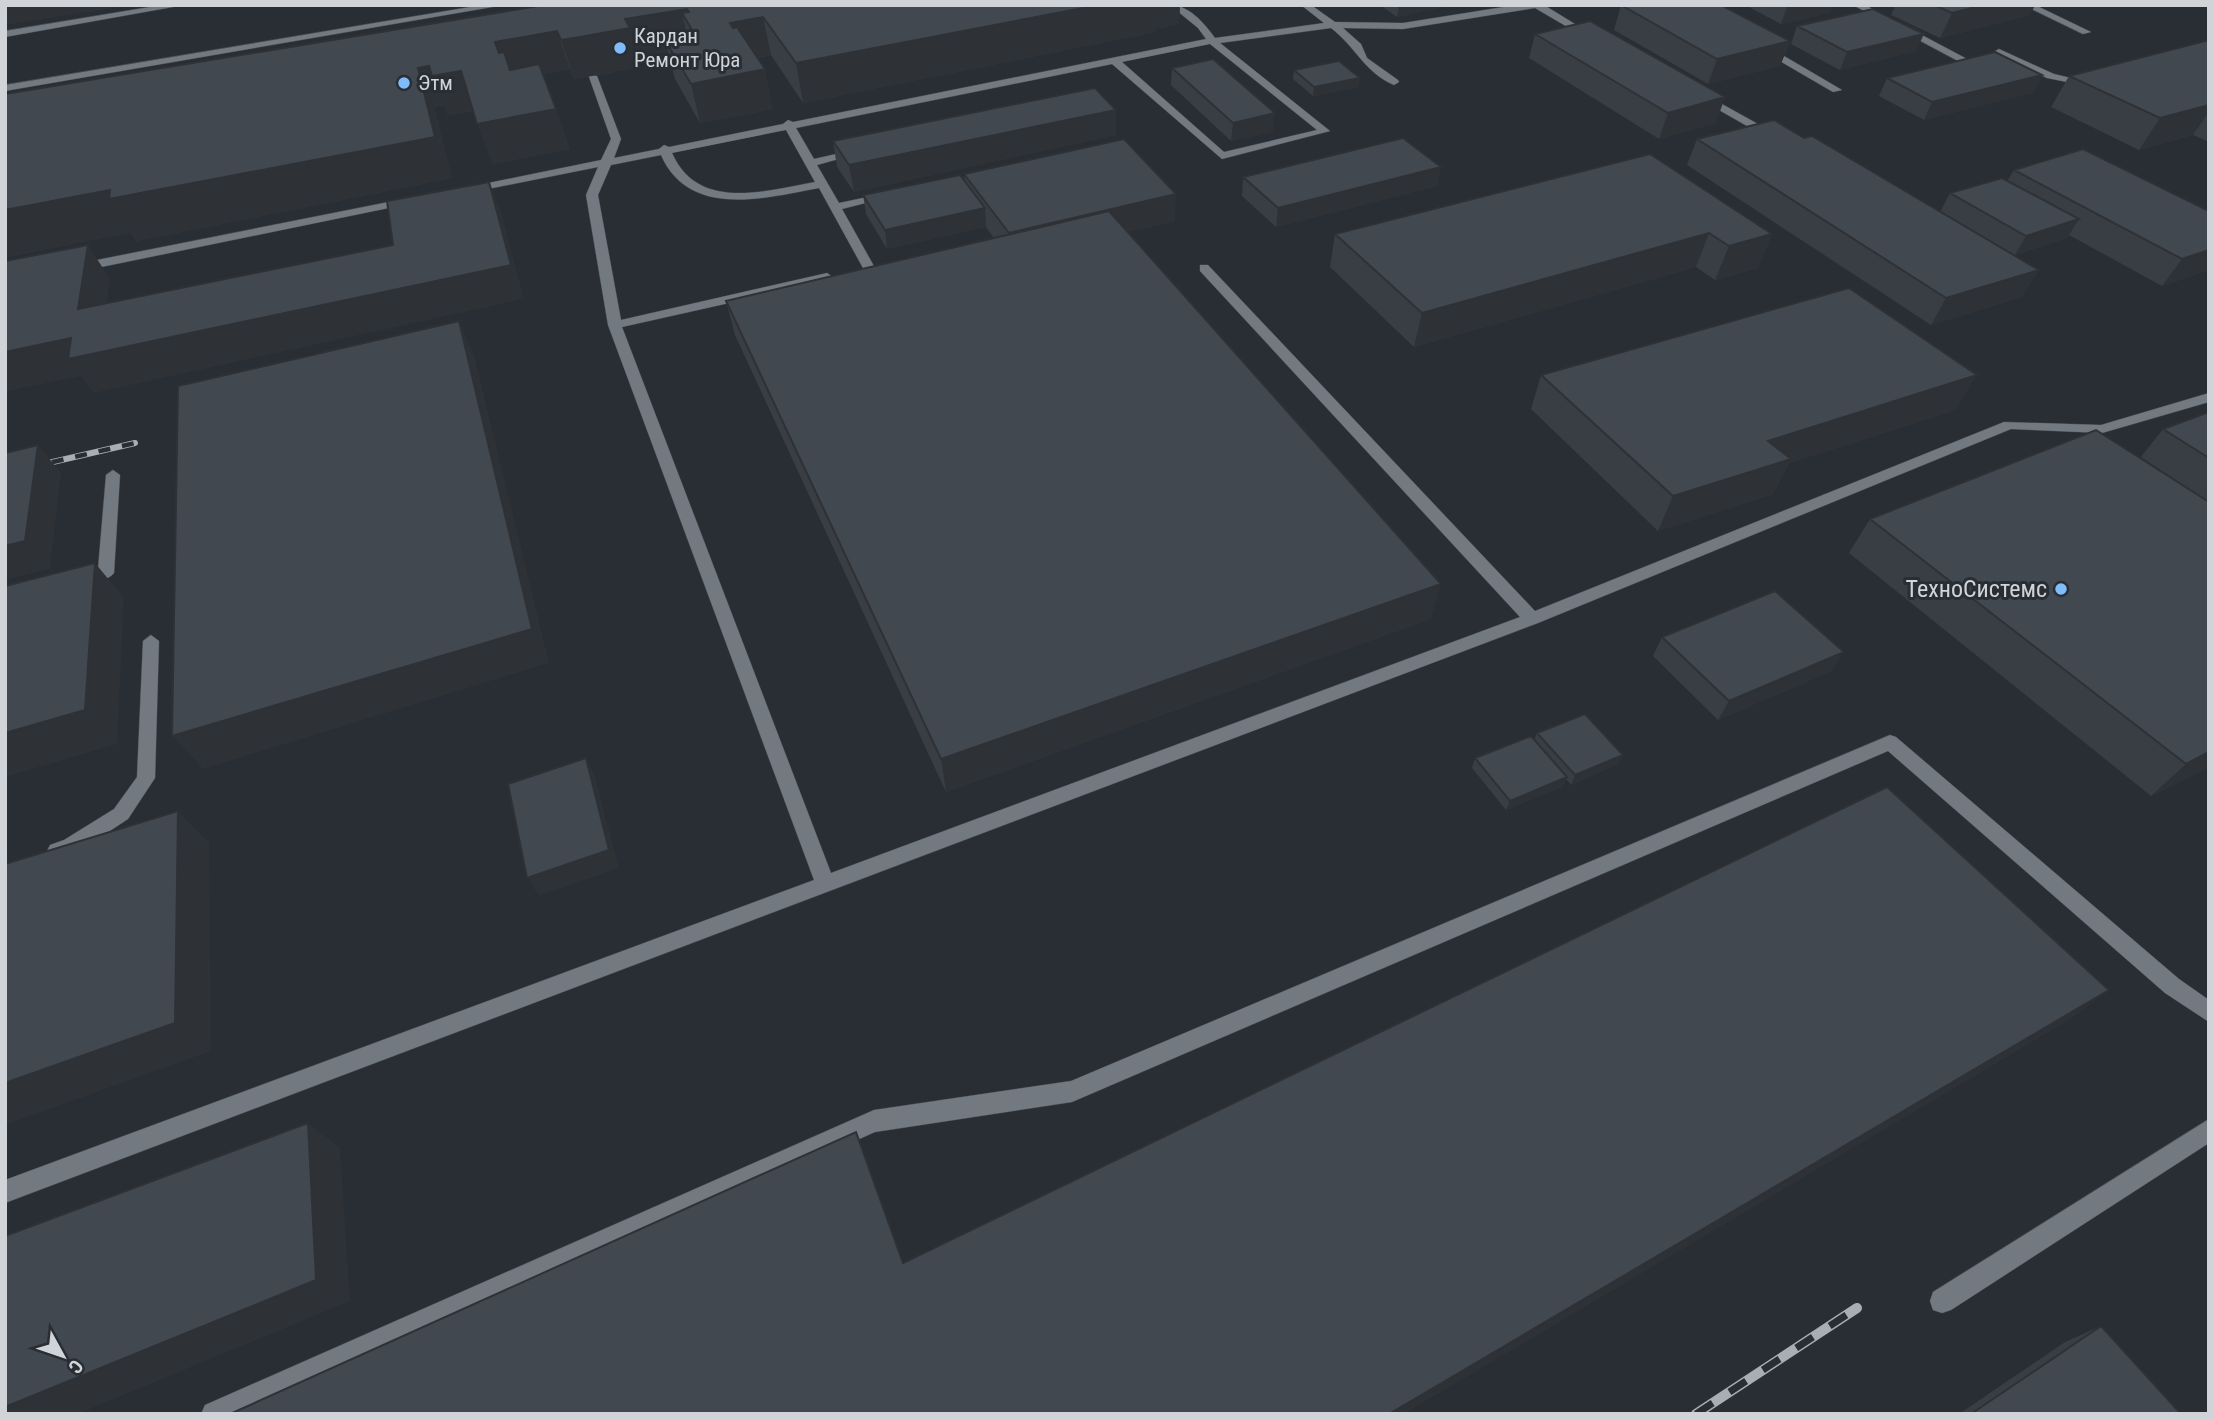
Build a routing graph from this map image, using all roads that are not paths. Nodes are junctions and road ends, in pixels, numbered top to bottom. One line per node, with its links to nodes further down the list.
1 (180, 5): 10 (lane)
2 (500, 5): 20 (lane)
3 (1174, 5): 11 (lane)
4 (1305, 5): 8 (lane)
5 (1536, 5): 8 (lane); 12 (lane)
6 (1857, 5): 16 (lane)
7 (2027, 5): 9 (lane)
8 (1335, 25): 11 (lane); 19 (lane)
9 (2086, 32)
10 (5, 34)
11 (1212, 41): 15 (lane); 15 (lane)
12 (1604, 43)
13 (1756, 43): 22 (lane)
14 (1999, 52): 18 (lane)
15 (1113, 60): 23 (lane)
16 (1964, 60)
17 (592, 76): 27 (lane)
18 (2102, 79)
19 (1394, 82)
20 (5, 88)
21 (1692, 90): 24 (lane)
22 (1838, 90)
23 (788, 124): 25 (lane); 28 (lane)
24 (1781, 140)
25 (664, 148): 27 (lane); 29 (lane)
26 (877, 148): 28 (lane)
27 (604, 162): 30 (lane); 36 (lane)
28 (811, 163): 29 (lane)
29 (823, 184): 33 (lane)
30 (454, 192)
31 (904, 192): 33 (lane)
32 (427, 198): 35 (lane)
33 (837, 207): 36 (lane)
34 (1204, 268): 40 (lane)
35 (60, 272)
36 (615, 325): 43 (lane)
37 (2209, 397): 40 (lane)
38 (113, 475): 39 (lane)
39 (68, 582)
40 (1532, 620): 43 (lane)
41 (152, 641): 42 (lane)
42 (45, 856)
43 (825, 884): 46 (lane)
44 (2209, 1012): 48 (lane)
45 (2209, 1130): 47 (lane)
46 (5, 1192)
47 (1941, 1301)
48 (214, 1414)

